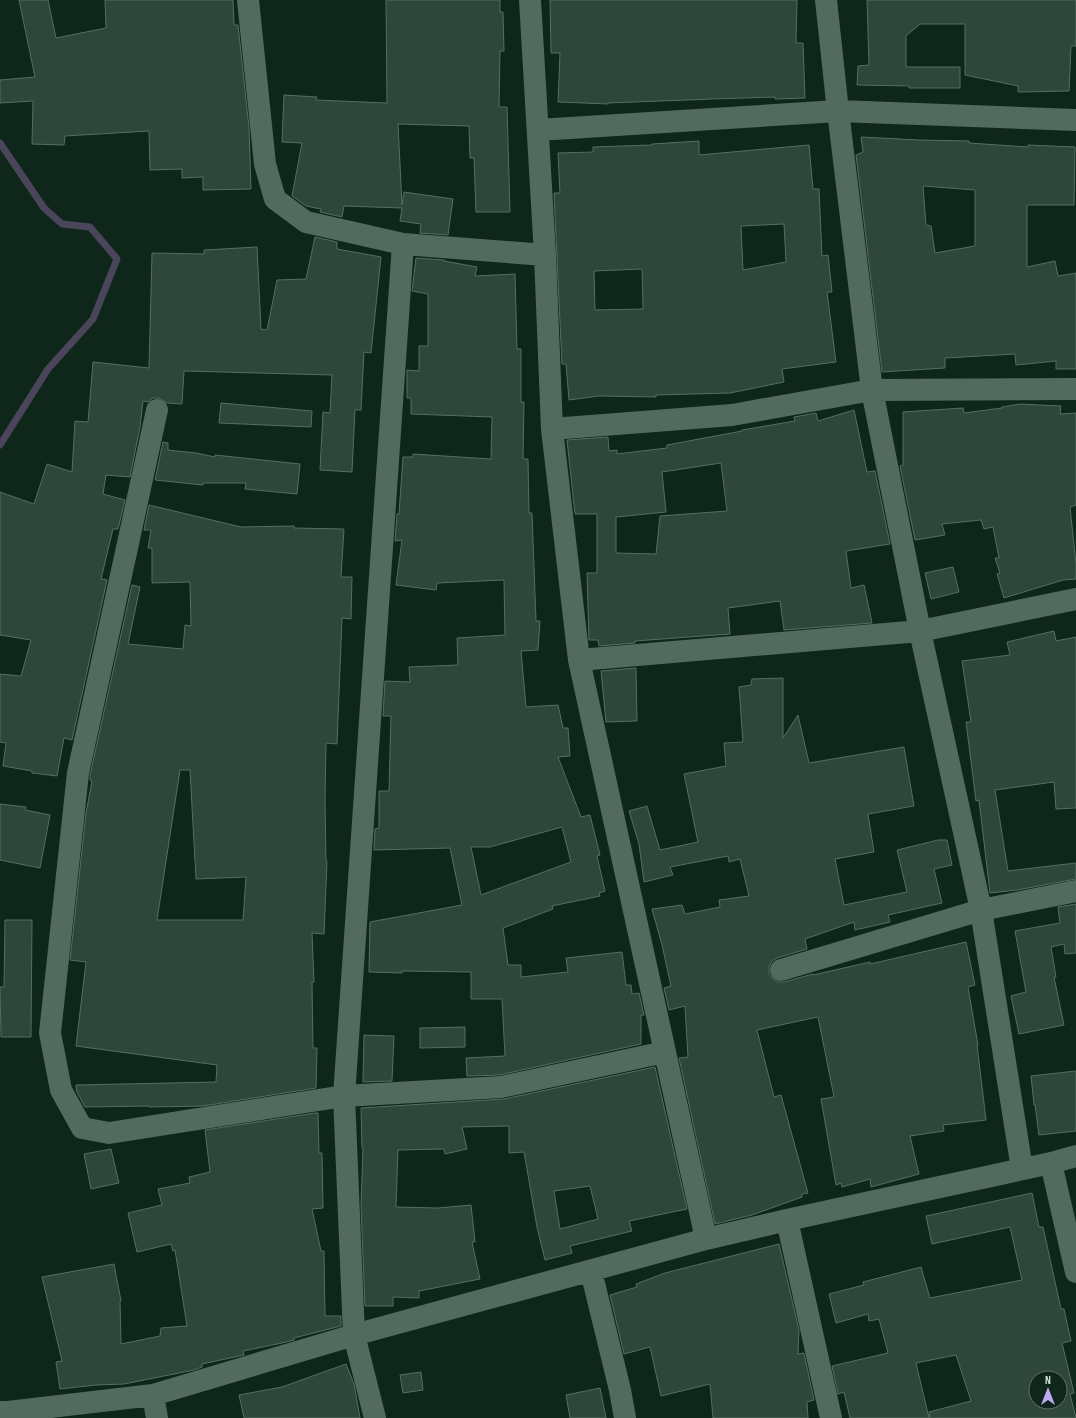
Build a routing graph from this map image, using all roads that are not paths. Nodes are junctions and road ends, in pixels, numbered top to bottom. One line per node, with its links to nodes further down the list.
1 (248, 0): 7 (street)
2 (530, 0): 6 (street)
3 (826, 0): 4 (street)
4 (838, 111): 5 (street); 6 (street); 10 (street)
5 (1076, 120)
6 (538, 130): 8 (street)
7 (403, 244): 8 (street); 20 (street)
8 (545, 255): 12 (street)
9 (1076, 388): 10 (street)
10 (872, 390): 12 (street); 14 (street)
11 (157, 410): 20 (street)
12 (552, 429): 15 (street)
13 (1076, 599): 14 (street)
14 (920, 631): 15 (street); 17 (street)
15 (579, 660): 19 (street)
16 (1076, 891): 17 (street)
17 (981, 910): 18 (street); 23 (street)
18 (781, 970)
19 (665, 1052): 20 (street); 25 (street)
20 (344, 1096): 28 (street)
21 (1076, 1156): 22 (street)
22 (1051, 1163): 23 (street); 27 (street)
23 (1022, 1169): 24 (street)
24 (787, 1220): 25 (street); 34 (street)
25 (706, 1239): 26 (street)
26 (591, 1271): 28 (street); 33 (street)
27 (1076, 1272)
28 (354, 1336): 29 (street); 32 (street)
29 (153, 1395): 30 (street); 31 (street)
30 (0, 1412)
31 (157, 1418)
32 (375, 1418)
33 (625, 1418)
34 (831, 1418)

